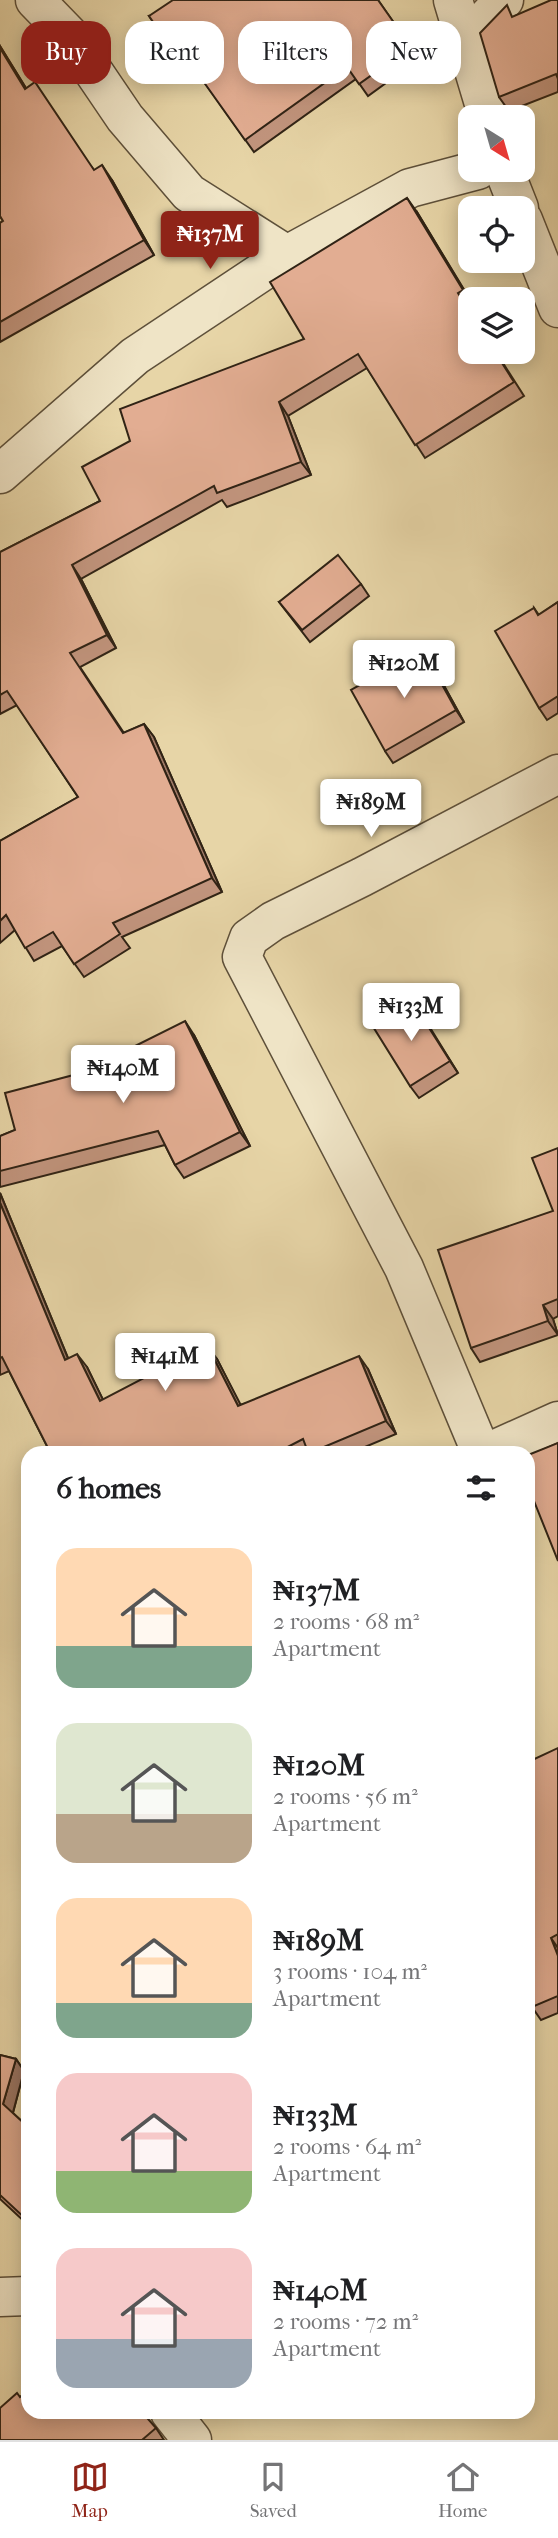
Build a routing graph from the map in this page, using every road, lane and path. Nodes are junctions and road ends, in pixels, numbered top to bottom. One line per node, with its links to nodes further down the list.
1 (35, 0): 8 (street)
2 (453, 0): 4 (street)
3 (504, 0): 4 (street)
4 (466, 40): 5 (street)
5 (485, 105)
6 (458, 175): 8 (street)
7 (535, 250): 9 (street)
8 (287, 256): 10 (street)
9 (558, 308)
10 (0, 474)
11 (558, 774): 13 (street)
12 (558, 1421): 14 (street)
13 (478, 1446)
14 (502, 1446)
15 (0, 2297): 16 (street)
16 (21, 2297)
17 (176, 2419): 18 (street)
18 (192, 2440)

